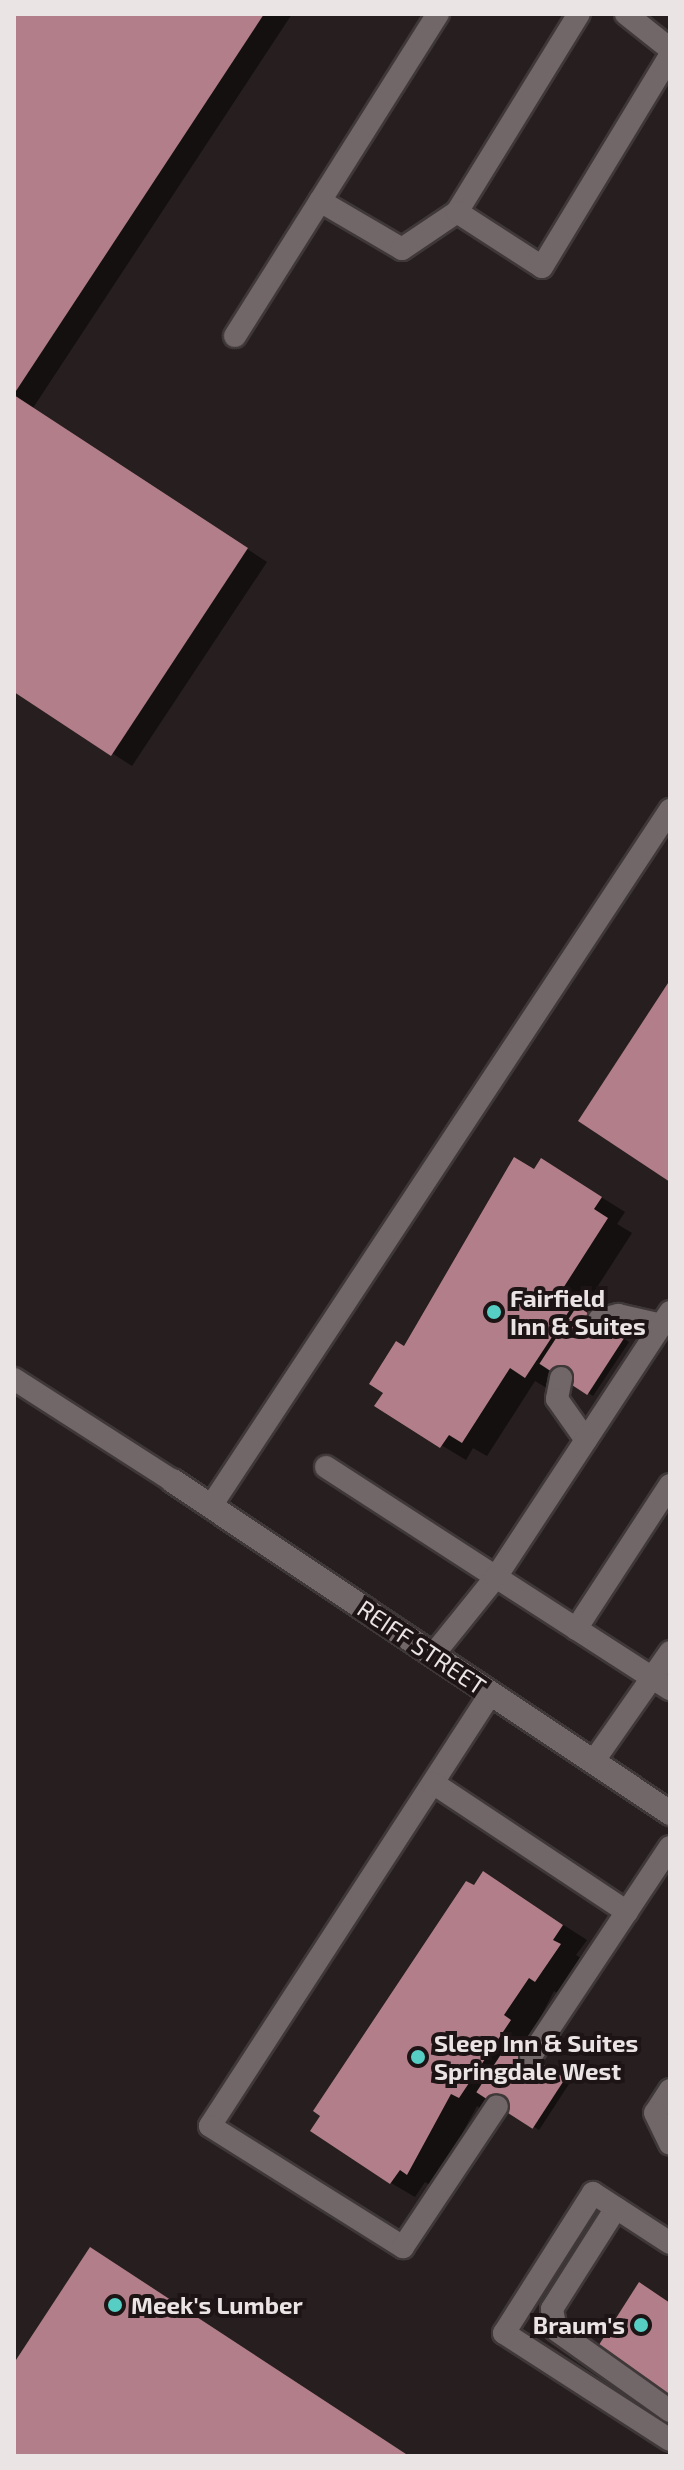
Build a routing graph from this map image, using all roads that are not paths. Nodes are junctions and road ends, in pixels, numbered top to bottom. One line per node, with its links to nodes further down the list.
1 (438, 14): 6 (lane)
2 (579, 14): 7 (lane)
3 (626, 14): 4 (lane)
4 (670, 49)
5 (670, 56): 7 (lane)
6 (320, 201): 7 (lane); 8 (lane)
7 (457, 212)
8 (235, 336)
9 (670, 810): 18 (lane)
10 (666, 1318): 11 (lane); 14 (lane)
11 (599, 1320)
12 (561, 1378): 14 (lane)
13 (14, 1379): 16 (lane)
14 (586, 1440): 19 (lane)
15 (326, 1467): 19 (lane)
16 (173, 1481): 18 (street, REIFF STREET)
17 (670, 1485): 20 (lane)
18 (211, 1506): 22 (street, REIFF STREET)
19 (496, 1577): 20 (lane); 22 (lane)
20 (576, 1629): 23 (lane)
21 (670, 1652): 23 (lane)
22 (433, 1655): 24 (street, REIFF STREET)
23 (662, 1683): 25 (lane)
24 (491, 1693): 25 (street, REIFF STREET); 26 (lane)
25 (593, 1762): 27 (street, REIFF STREET)
26 (433, 1783): 29 (lane); 32 (lane)
27 (670, 1813)
28 (670, 1847): 29 (lane)
29 (627, 1912): 30 (lane)
30 (531, 2056)
31 (670, 2090): 33 (lane)
32 (497, 2106)
33 (670, 2144)
34 (616, 2208): 35 (lane); 36 (lane); 37 (lane)
35 (670, 2243)
36 (670, 2411)
37 (670, 2440)

